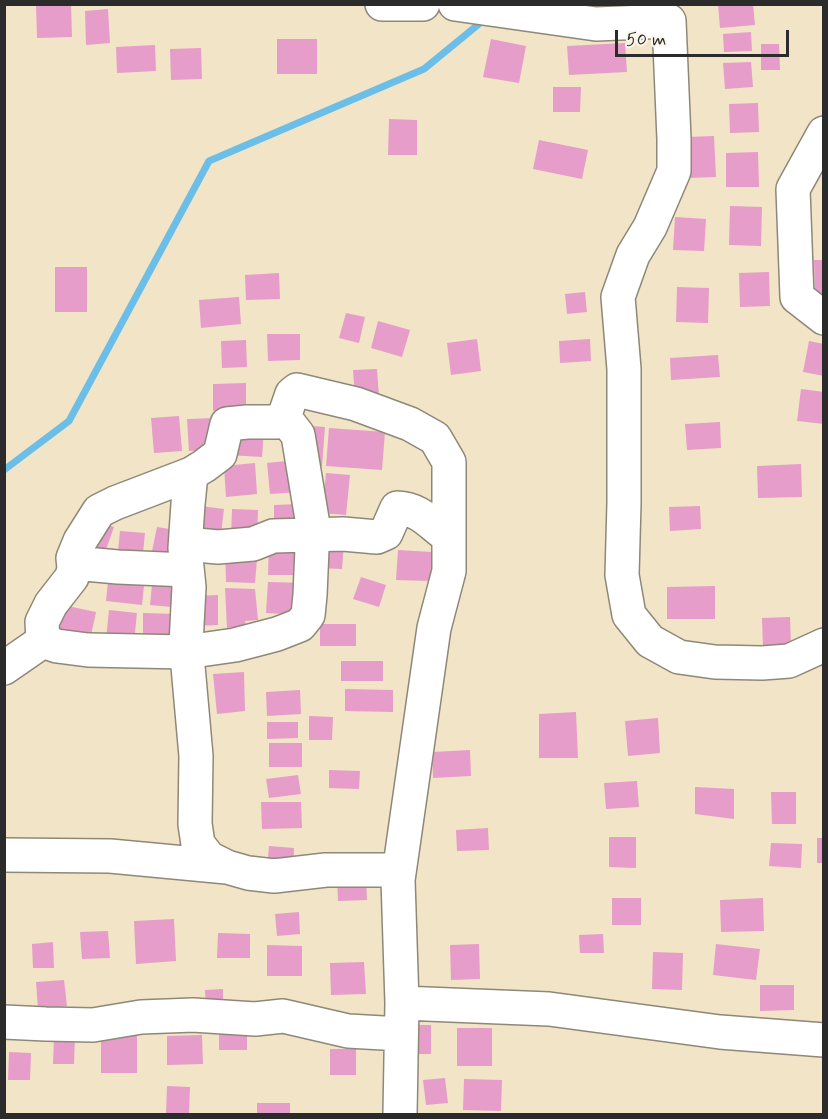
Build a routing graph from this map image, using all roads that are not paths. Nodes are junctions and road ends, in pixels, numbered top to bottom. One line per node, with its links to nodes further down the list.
1 (382, 4): 2 (street)
2 (423, 4)
3 (466, 6): 13 (street)
4 (824, 133): 5 (street)
5 (824, 318)
6 (284, 417): 7 (street); 8 (street); 9 (street)
7 (191, 474): 10 (street); 11 (street)
8 (313, 534): 9 (street); 10 (street); 14 (street)
9 (449, 537): 18 (street)
10 (186, 557): 11 (street); 14 (street)
11 (74, 563): 12 (street)
12 (43, 641): 14 (street); 15 (street)
13 (824, 645)
14 (186, 652): 17 (street)
15 (4, 668)
16 (4, 855): 17 (street)
17 (227, 867): 18 (street)
18 (399, 870): 19 (street)
19 (402, 1018): 20 (street); 21 (street); 22 (street)
20 (4, 1022)
21 (824, 1040)
22 (400, 1114)

